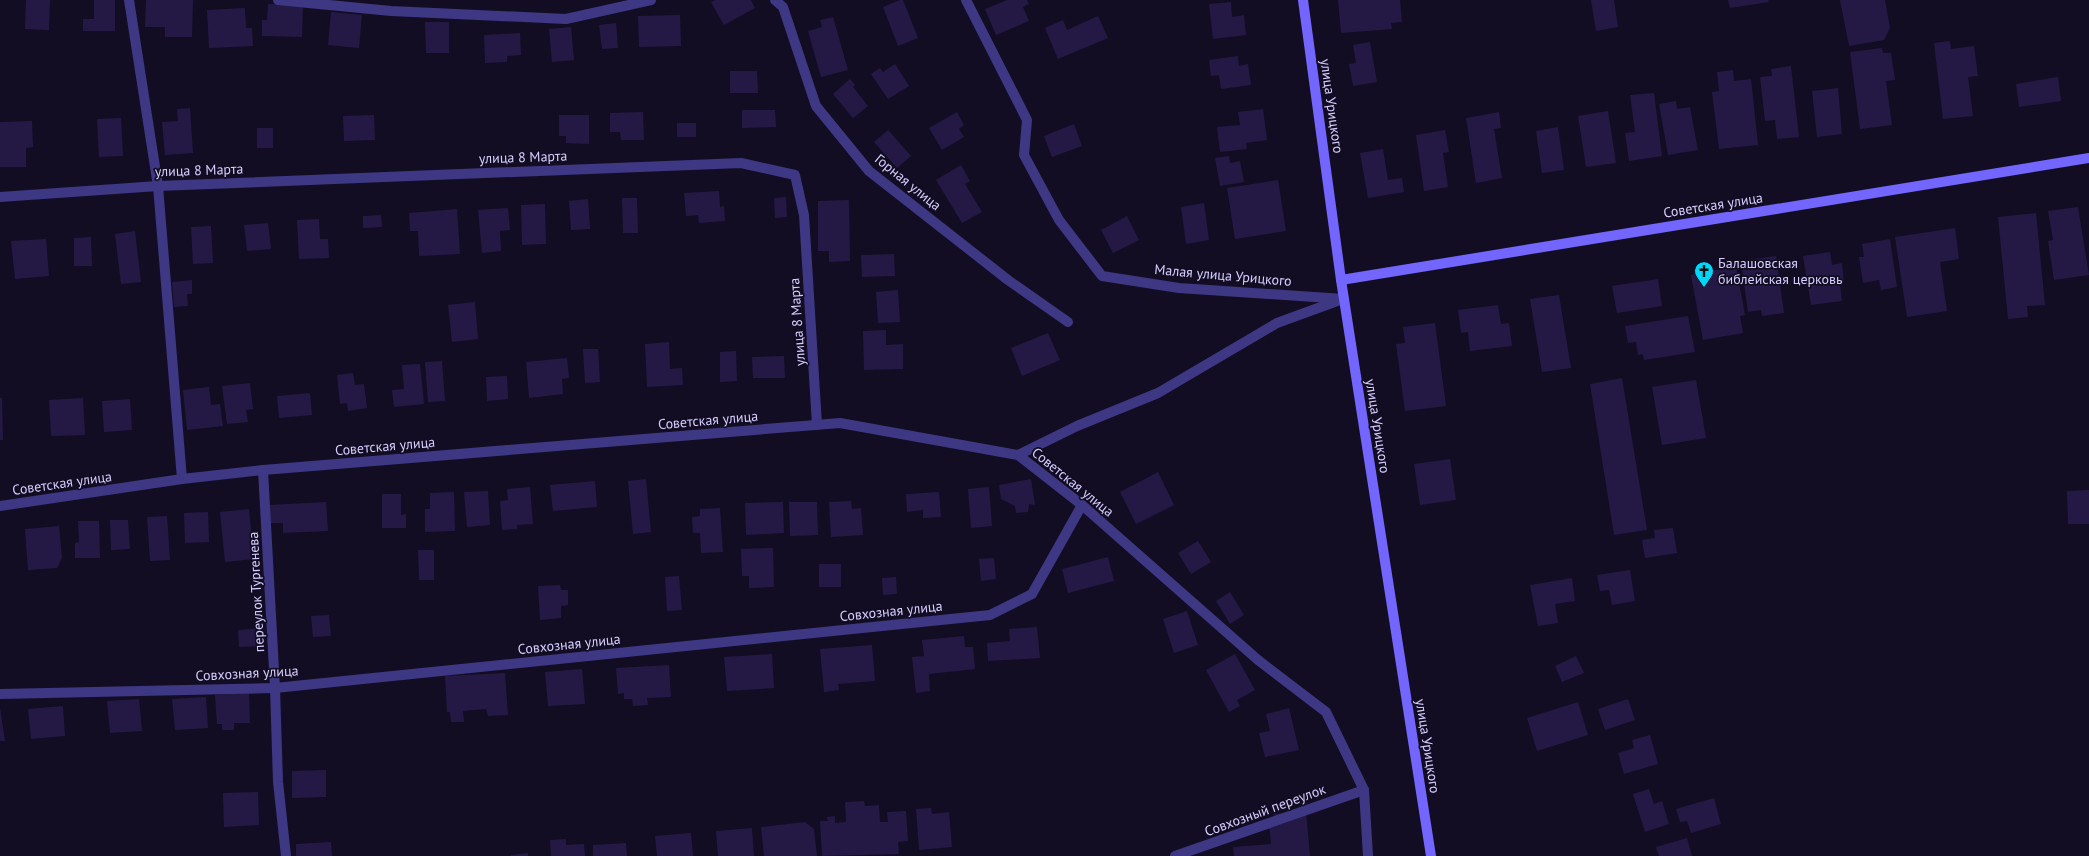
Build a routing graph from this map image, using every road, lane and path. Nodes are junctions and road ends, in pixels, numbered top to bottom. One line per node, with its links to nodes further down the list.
1 (129, 0): 8 (street)
2 (278, 0): 3 (street)
3 (651, 0)
4 (775, 0): 12 (street, Горная улица)
5 (966, 0): 11 (street, Малая улица Урицкого)
6 (1303, 0): 10 (main road, улица Урицкого)
7 (2089, 158): 10 (main road, Советская улица)
8 (158, 186): 9 (street, улица 8 Марта); 13 (street, улица 8 Марта); 16 (street)
9 (0, 197)
10 (1341, 280): 11 (main road, улица Урицкого)
11 (1344, 299): 14 (street); 25 (main road, улица Урицкого)
12 (1068, 322)
13 (817, 425): 14 (street, Советская улица); 15 (street, Советская улица)
14 (1018, 455): 17 (street, Советская улица)
15 (263, 470): 16 (street, Советская улица); 19 (street, переулок Тургенева)
16 (182, 479): 18 (street, Советская улица)
17 (1082, 505): 19 (street, Совхозная улица); 21 (street, Советская улица)
18 (0, 506)
19 (275, 688): 20 (street, Совхозная улица); 22 (street, переулок Тургенева)
20 (0, 694)
21 (1364, 790): 23 (street, Совхозный переулок); 24 (street)
22 (286, 856)
23 (1175, 856)
24 (1368, 856)
25 (1431, 856)

